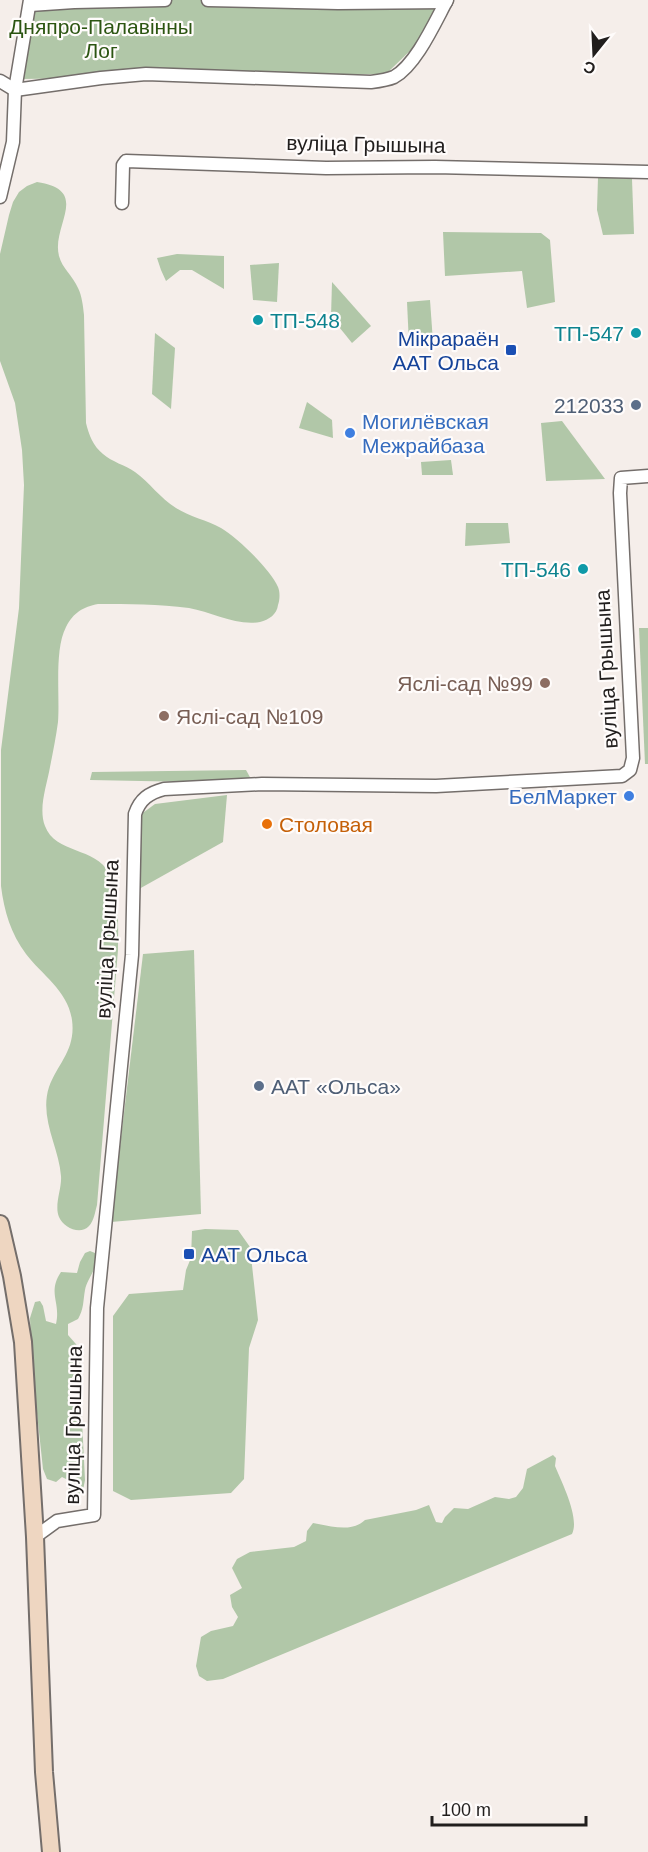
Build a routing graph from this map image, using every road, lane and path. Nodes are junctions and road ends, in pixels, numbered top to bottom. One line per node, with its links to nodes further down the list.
1 (165, 0): 4 (street)
2 (208, 0): 3 (street)
3 (446, 1): 6 (street)
4 (30, 2): 6 (street)
5 (0, 81): 6 (street)
6 (15, 90): 8 (street)
7 (648, 172): 9 (street, вуліца Грышына)
8 (0, 197)
9 (122, 203)
10 (648, 476): 12 (street, вуліца Грышына)
11 (0, 1224): 12 (street)
12 (35, 1537): 13 (street)
13 (51, 1852)

